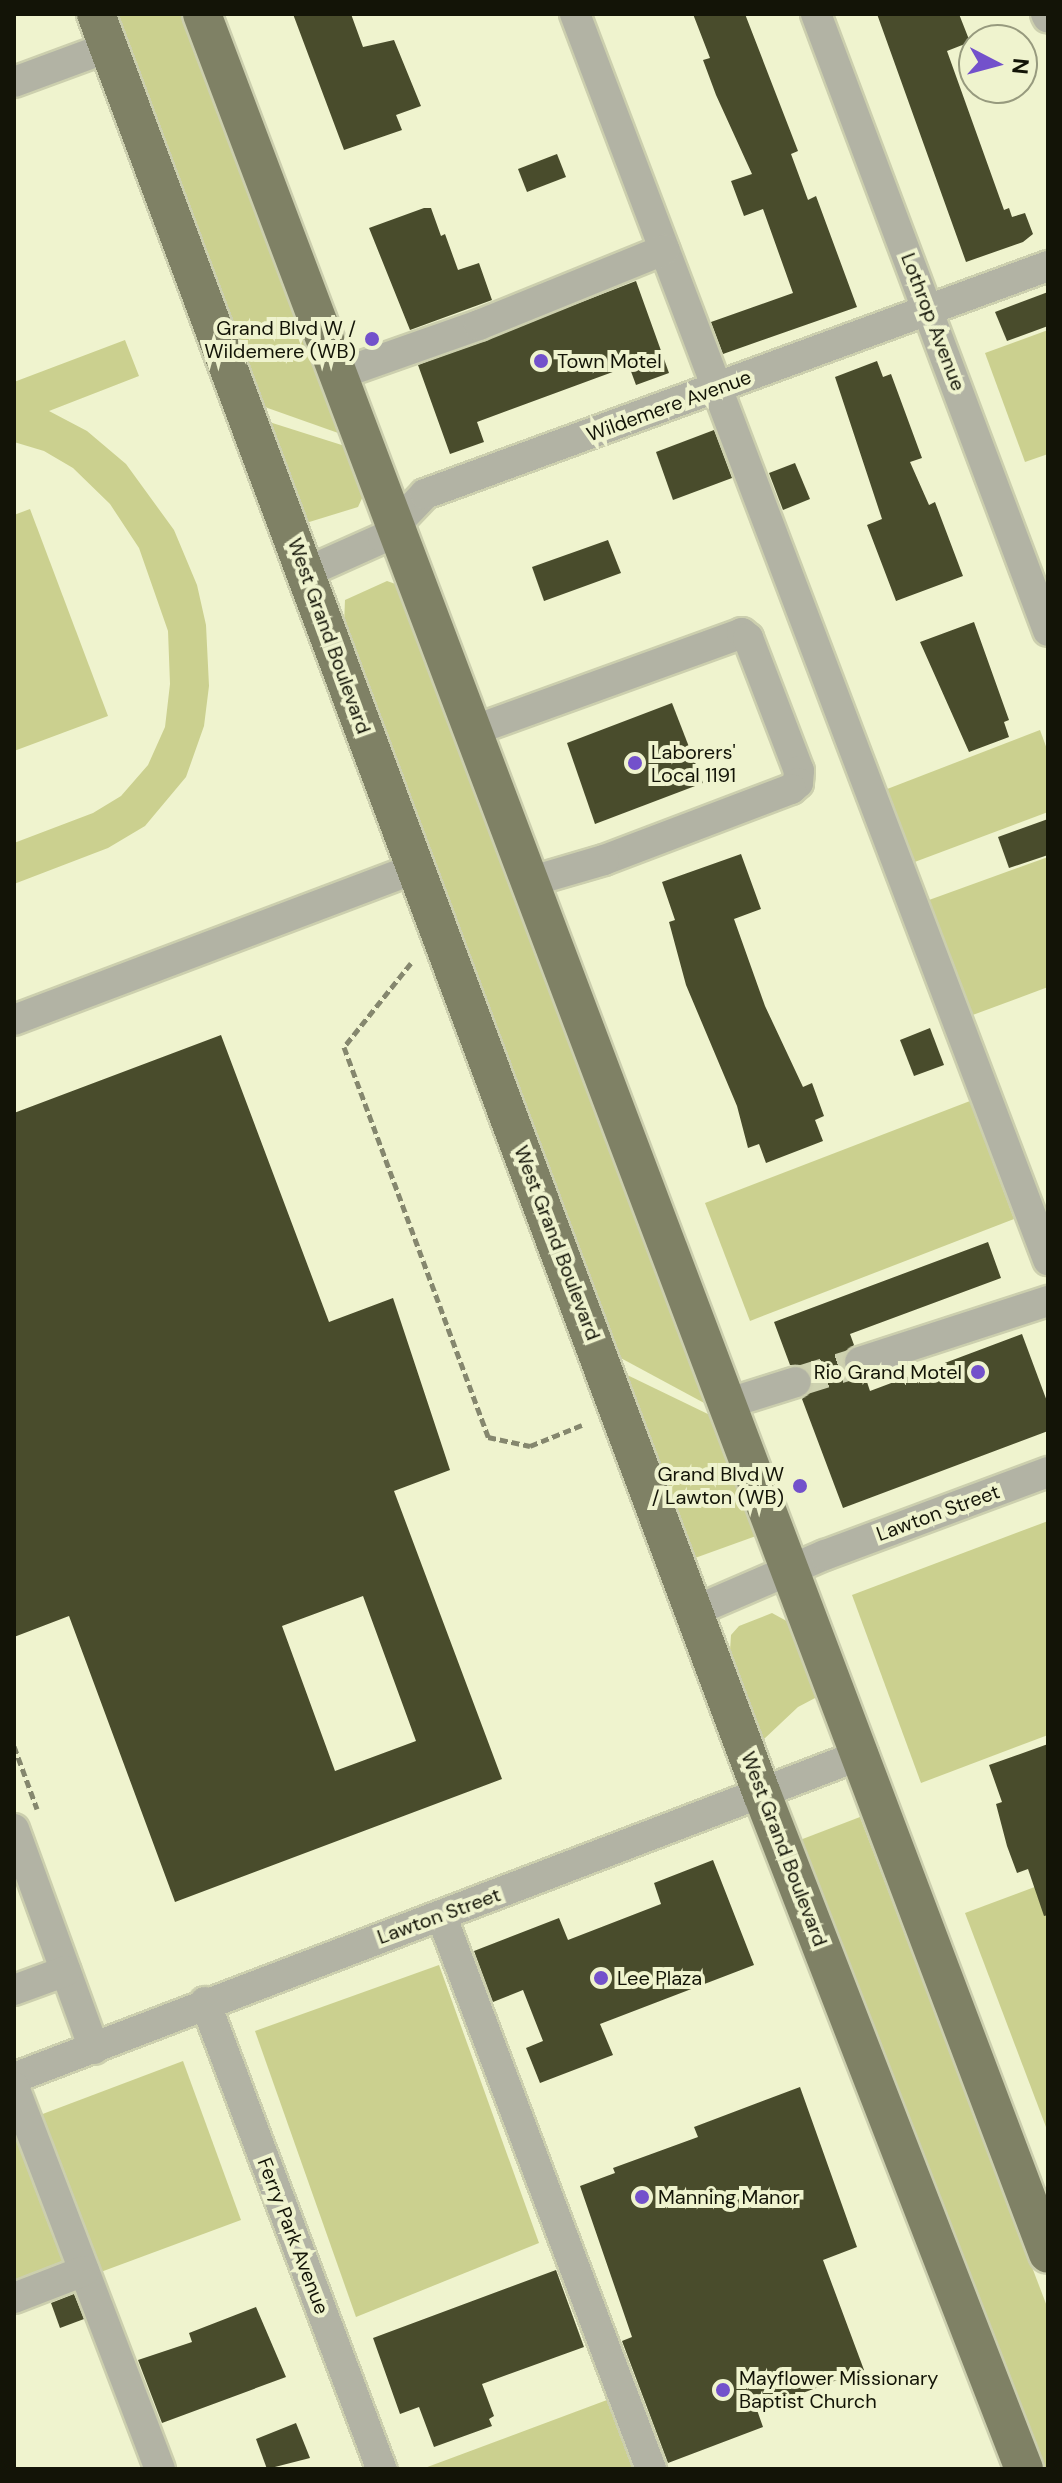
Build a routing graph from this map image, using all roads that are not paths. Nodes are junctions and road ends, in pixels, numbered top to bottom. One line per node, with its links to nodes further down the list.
1 (202, 14): 9 (main road)
2 (575, 14): 6 (street)
3 (816, 14): 8 (street, Lothrop Avenue)
4 (102, 30): 5 (street); 12 (main road, West Grand Boulevard)
5 (14, 82)
6 (664, 250): 9 (street); 10 (street)
7 (1048, 266): 8 (street, Wildemere Avenue)
8 (928, 309): 10 (street, Wildemere Avenue); 13 (street, Lothrop Avenue)
9 (337, 375): 11 (main road)
10 (716, 389): 11 (street, Wildemere Avenue); 18 (street)
11 (394, 527): 12 (street, Wildemere Avenue); 14 (main road)
12 (307, 572): 15 (main road, West Grand Boulevard)
13 (1048, 631)
14 (472, 731): 16 (main road); 16 (street)
15 (414, 869): 17 (street); 25 (main road, West Grand Boulevard)
16 (529, 882): 22 (main road)
17 (14, 1020)
18 (1048, 1260)
19 (1048, 1301): 20 (street)
20 (860, 1362)
21 (796, 1382): 22 (street)
22 (726, 1404): 24 (main road)
23 (1048, 1472): 24 (street, Lawton Street)
24 (791, 1573): 25 (street, Lawton Street); 26 (main road)
25 (697, 1610): 27 (main road, West Grand Boulevard)
26 (863, 1754): 27 (street, Lawton Street); 36 (main road)
27 (762, 1794): 29 (street, Lawton Street); 42 (main road, West Grand Boulevard)
28 (14, 1829): 30 (street)
29 (441, 1915): 32 (street, Lawton Street); 39 (street)
30 (66, 1971): 31 (street); 33 (street)
31 (14, 1990)
32 (205, 2002): 33 (street, Lawton Street); 41 (street, Ferry Park Avenue)
33 (94, 2049): 34 (street, Lawton Street)
34 (14, 2078)
35 (14, 2087): 37 (street)
36 (1048, 2254)
37 (84, 2271): 38 (street); 40 (street)
38 (14, 2298)
39 (649, 2468)
40 (160, 2469)
41 (381, 2469)
42 (1024, 2469)

